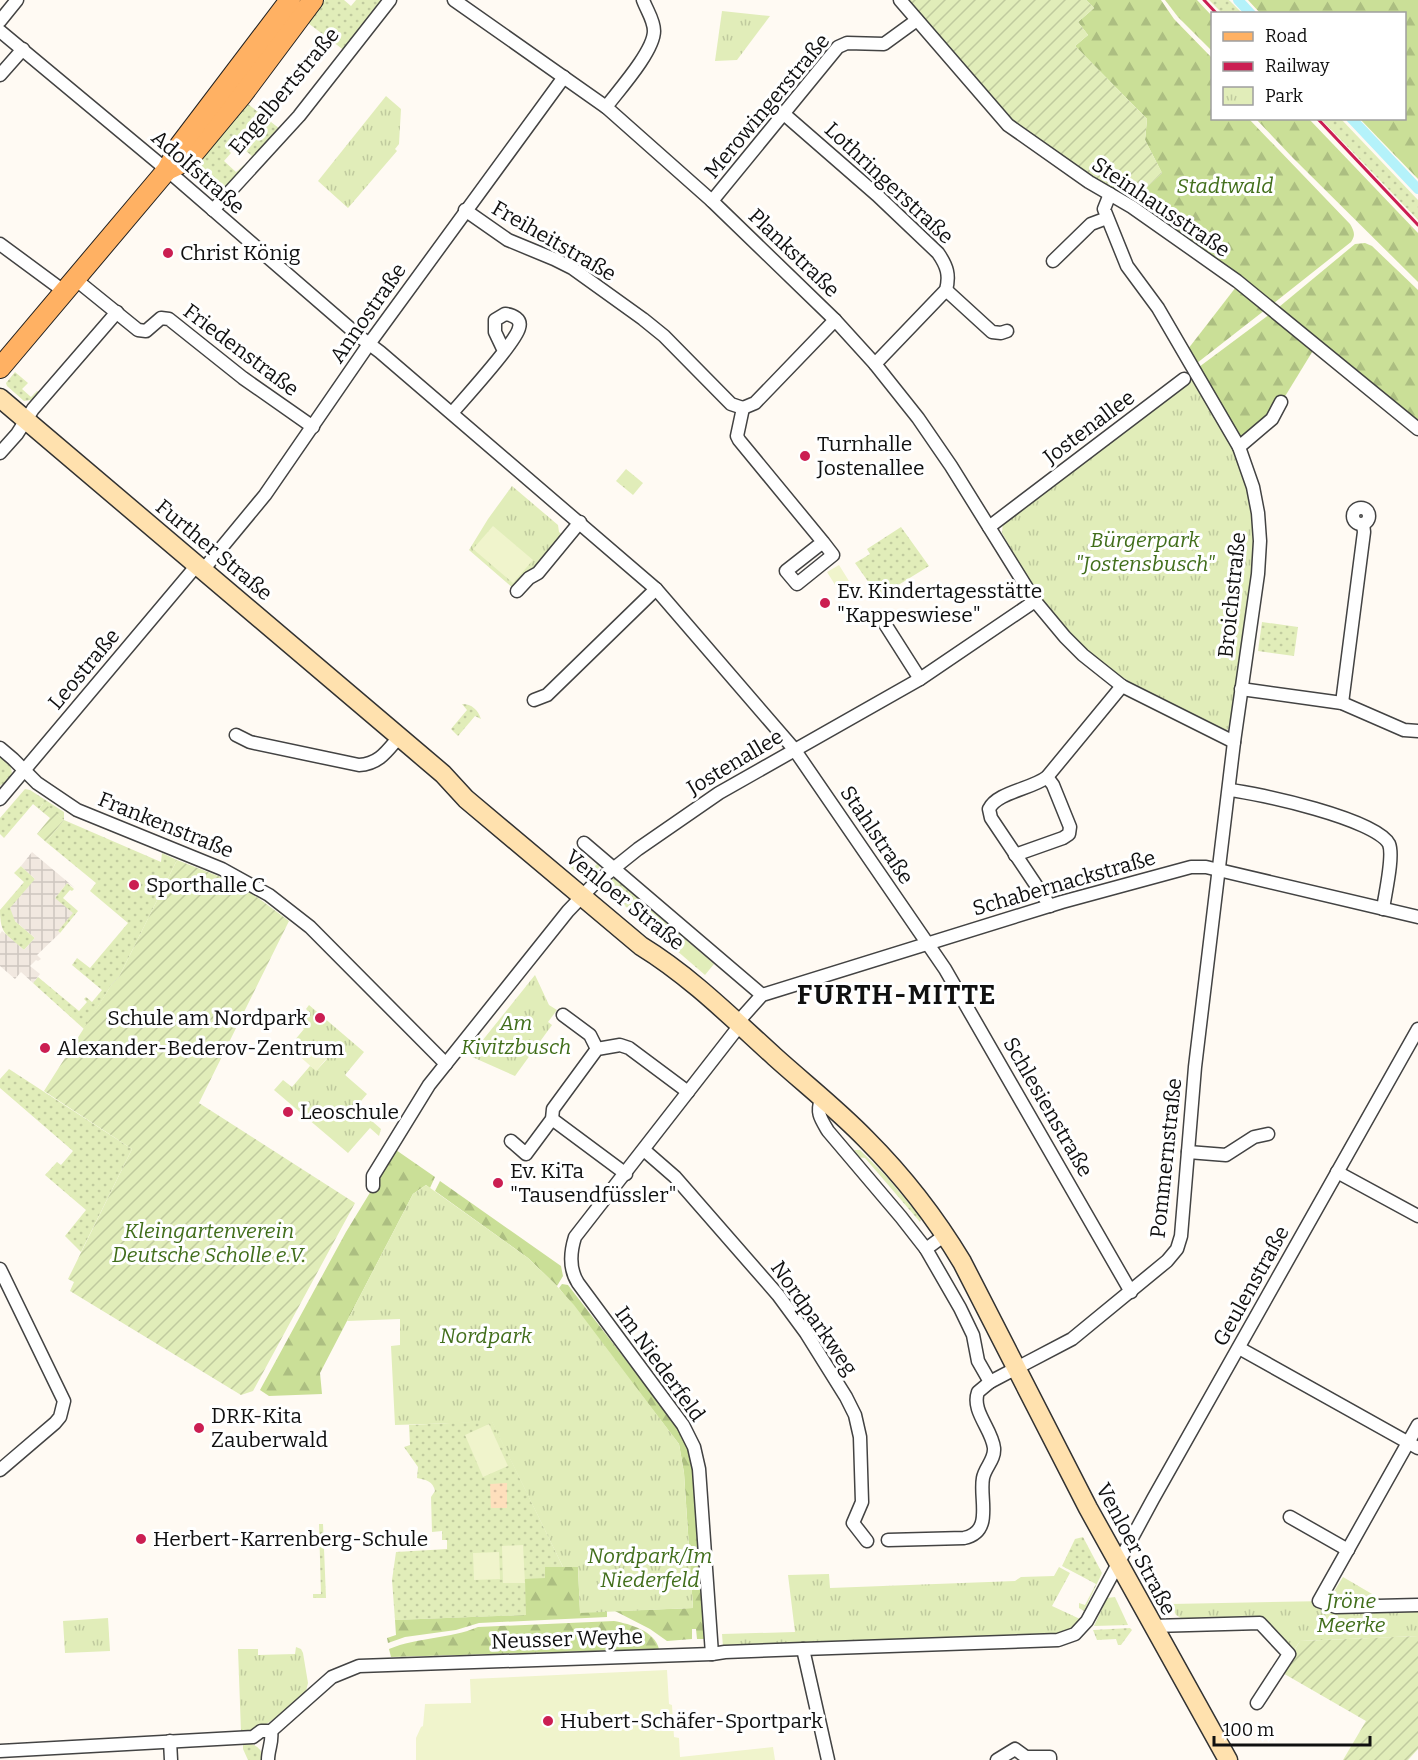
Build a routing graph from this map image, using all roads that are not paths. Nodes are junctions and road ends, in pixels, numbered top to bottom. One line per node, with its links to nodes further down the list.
1 (18, 0): 9 (street)
2 (290, 0): 16 (main road)
3 (313, 0): 16 (main road, Engelbertstraße)
4 (390, 0): 19 (street, Engelbertstraße)
5 (454, 0): 13 (street, Plankstraße)
6 (643, 0): 14 (street)
7 (900, 0): 8 (street, Steinhausstraße)
8 (917, 20): 15 (street, Merowingerstraße); 17 (street, Steinhausstraße)
9 (0, 21)
10 (0, 31): 11 (street, Adolfstraße)
11 (23, 49): 12 (street); 16 (street, Adolfstraße)
12 (0, 75)
13 (564, 77): 14 (street, Plankstraße); 20 (street, Annostraße)
14 (606, 107): 18 (street, Plankstraße)
15 (784, 114): 18 (street, Merowingerstraße); 25 (street, Lothringerstraße)
16 (167, 170): 19 (street, Adolfstraße); 24 (main road)
17 (1110, 194): 21 (street, Broichstraße); 40 (street, Steinhausstraße)
18 (712, 201): 27 (street, Plankstraße)
19 (213, 210): 29 (street, Adolfstraße)
20 (465, 210): 29 (street, Annostraße); 36 (street, Freiheitstraße)
21 (1107, 218): 23 (street); 41 (street, Broichstraße)
22 (0, 244): 24 (street)
23 (1053, 261)
24 (70, 286): 26 (street); 32 (main road)
25 (946, 290): 28 (street); 31 (street)
26 (117, 312): 38 (street); 39 (street, Friedenstraße)
27 (836, 320): 31 (street, Plankstraße); 36 (street)
28 (1007, 331)
29 (369, 344): 37 (street, Adolfstraße); 39 (street, Annostraße)
30 (504, 351): 37 (street)
31 (875, 364): 45 (street, Plankstraße)
32 (0, 368)
33 (1184, 379): 45 (street, Jostenallee)
34 (0, 398): 38 (main road, Further Straße)
35 (1281, 402): 41 (street)
36 (743, 408): 46 (street)
37 (452, 413): 43 (street, Adolfstraße)
38 (26, 420): 42 (street); 47 (main road, Further Straße)
39 (313, 428): 47 (street, Annostraße)
40 (1418, 429)
41 (1239, 447): 54 (street, Broichstraße)
42 (0, 453)
43 (580, 522): 48 (street, Stahlstraße); 49 (street)
44 (1363, 524): 56 (street)
45 (989, 527): 50 (street, Plankstraße)
46 (823, 543)
47 (200, 568): 59 (main road, Further Straße); 63 (street, Leostraße)
48 (656, 589): 55 (street); 62 (street, Stahlstraße)
49 (517, 591)
50 (1035, 601): 52 (street, Jostenallee); 53 (street, Plankstraße)
51 (885, 624): 52 (street)
52 (920, 679): 62 (street, Jostenallee)
53 (1122, 686): 60 (street, Plankstraße); 64 (street)
54 (1241, 689): 56 (street); 60 (street, Broichstraße)
55 (534, 700)
56 (1342, 703): 57 (street)
57 (1418, 731)
58 (236, 735): 59 (street)
59 (399, 737): 71 (main road, Venloer Straße)
60 (1234, 742): 65 (street, Broichstraße)
61 (0, 748): 63 (street, Frankenstraße)
62 (794, 749): 69 (street, Jostenallee); 75 (street, Stahlstraße)
63 (24, 771): 66 (street, Leostraße); 81 (street, Frankenstraße)
64 (1047, 777): 68 (street); 68 (street)
65 (1229, 790): 70 (street, Broichstraße); 73 (street)
66 (0, 799)
67 (584, 843): 69 (street, Venloer Straße)
68 (1015, 855): 72 (street)
69 (613, 868): 71 (street, Jostenallee); 76 (street, Venloer Straße)
70 (1220, 871): 72 (street, Schabernackstraße); 73 (street, Schabernackstraße); 88 (street, Pommernstraße)
71 (582, 896): 78 (main road, Venloer Straße); 81 (street)
72 (1050, 906): 75 (street, Schabernackstraße)
73 (1383, 909): 74 (street, Schabernackstraße)
74 (1418, 917)
75 (928, 944): 76 (street, Schabernackstraße); 96 (street, Schlesienstraße)
76 (762, 995): 78 (street)
77 (563, 1015): 80 (street)
78 (739, 1024): 82 (street); 83 (main road, Venloer Straße)
79 (1418, 1029): 89 (street, Geulenstraße)
80 (597, 1049): 82 (street); 84 (street)
81 (446, 1064): 91 (street)
82 (688, 1092): 87 (street)
83 (821, 1100): 93 (main road, Venloer Straße); 94 (street)
84 (552, 1119): 86 (street); 90 (street)
85 (1268, 1134): 88 (street)
86 (511, 1141)
87 (644, 1150): 90 (street); 105 (street, Nordparkweg)
88 (1188, 1152): 96 (street, Pommernstraße)
89 (1337, 1172): 92 (street); 97 (street, Geulenstraße)
90 (626, 1174): 111 (street, Im Niederfeld)
91 (373, 1186)
92 (1418, 1216)
93 (945, 1235): 94 (street); 98 (main road, Venloer Straße)
94 (926, 1249): 99 (street)
95 (0, 1269): 102 (street)
96 (1131, 1292): 98 (street, Pommernstraße)
97 (1239, 1348): 101 (street); 107 (street, Geulenstraße)
98 (1016, 1369): 99 (street); 107 (main road, Venloer Straße)
99 (990, 1382): 104 (street)
100 (1418, 1425): 101 (street)
101 (1413, 1445): 106 (street)
102 (0, 1470)
103 (1290, 1516): 106 (street)
104 (888, 1540)
105 (867, 1541)
106 (1348, 1550): 108 (street)
107 (1118, 1563): 109 (main road, Venloer Straße); 110 (street, Neusser Weyhe)
108 (1418, 1605)
109 (1153, 1626): 112 (street); 118 (main road, Venloer Straße)
110 (803, 1648): 111 (street, Neusser Weyhe); 120 (street)
111 (712, 1654): 113 (street, Neusser Weyhe)
112 (1257, 1703)
113 (271, 1731): 114 (street, Neusser Weyhe); 117 (street)
114 (253, 1737): 115 (street, Neusser Weyhe); 117 (street)
115 (170, 1741): 116 (street, Neusser Weyhe); 119 (street)
116 (0, 1751)
117 (268, 1754)
118 (1227, 1756)
119 (171, 1760)
120 (828, 1760)
121 (997, 1760): 122 (street)
122 (1050, 1760)

